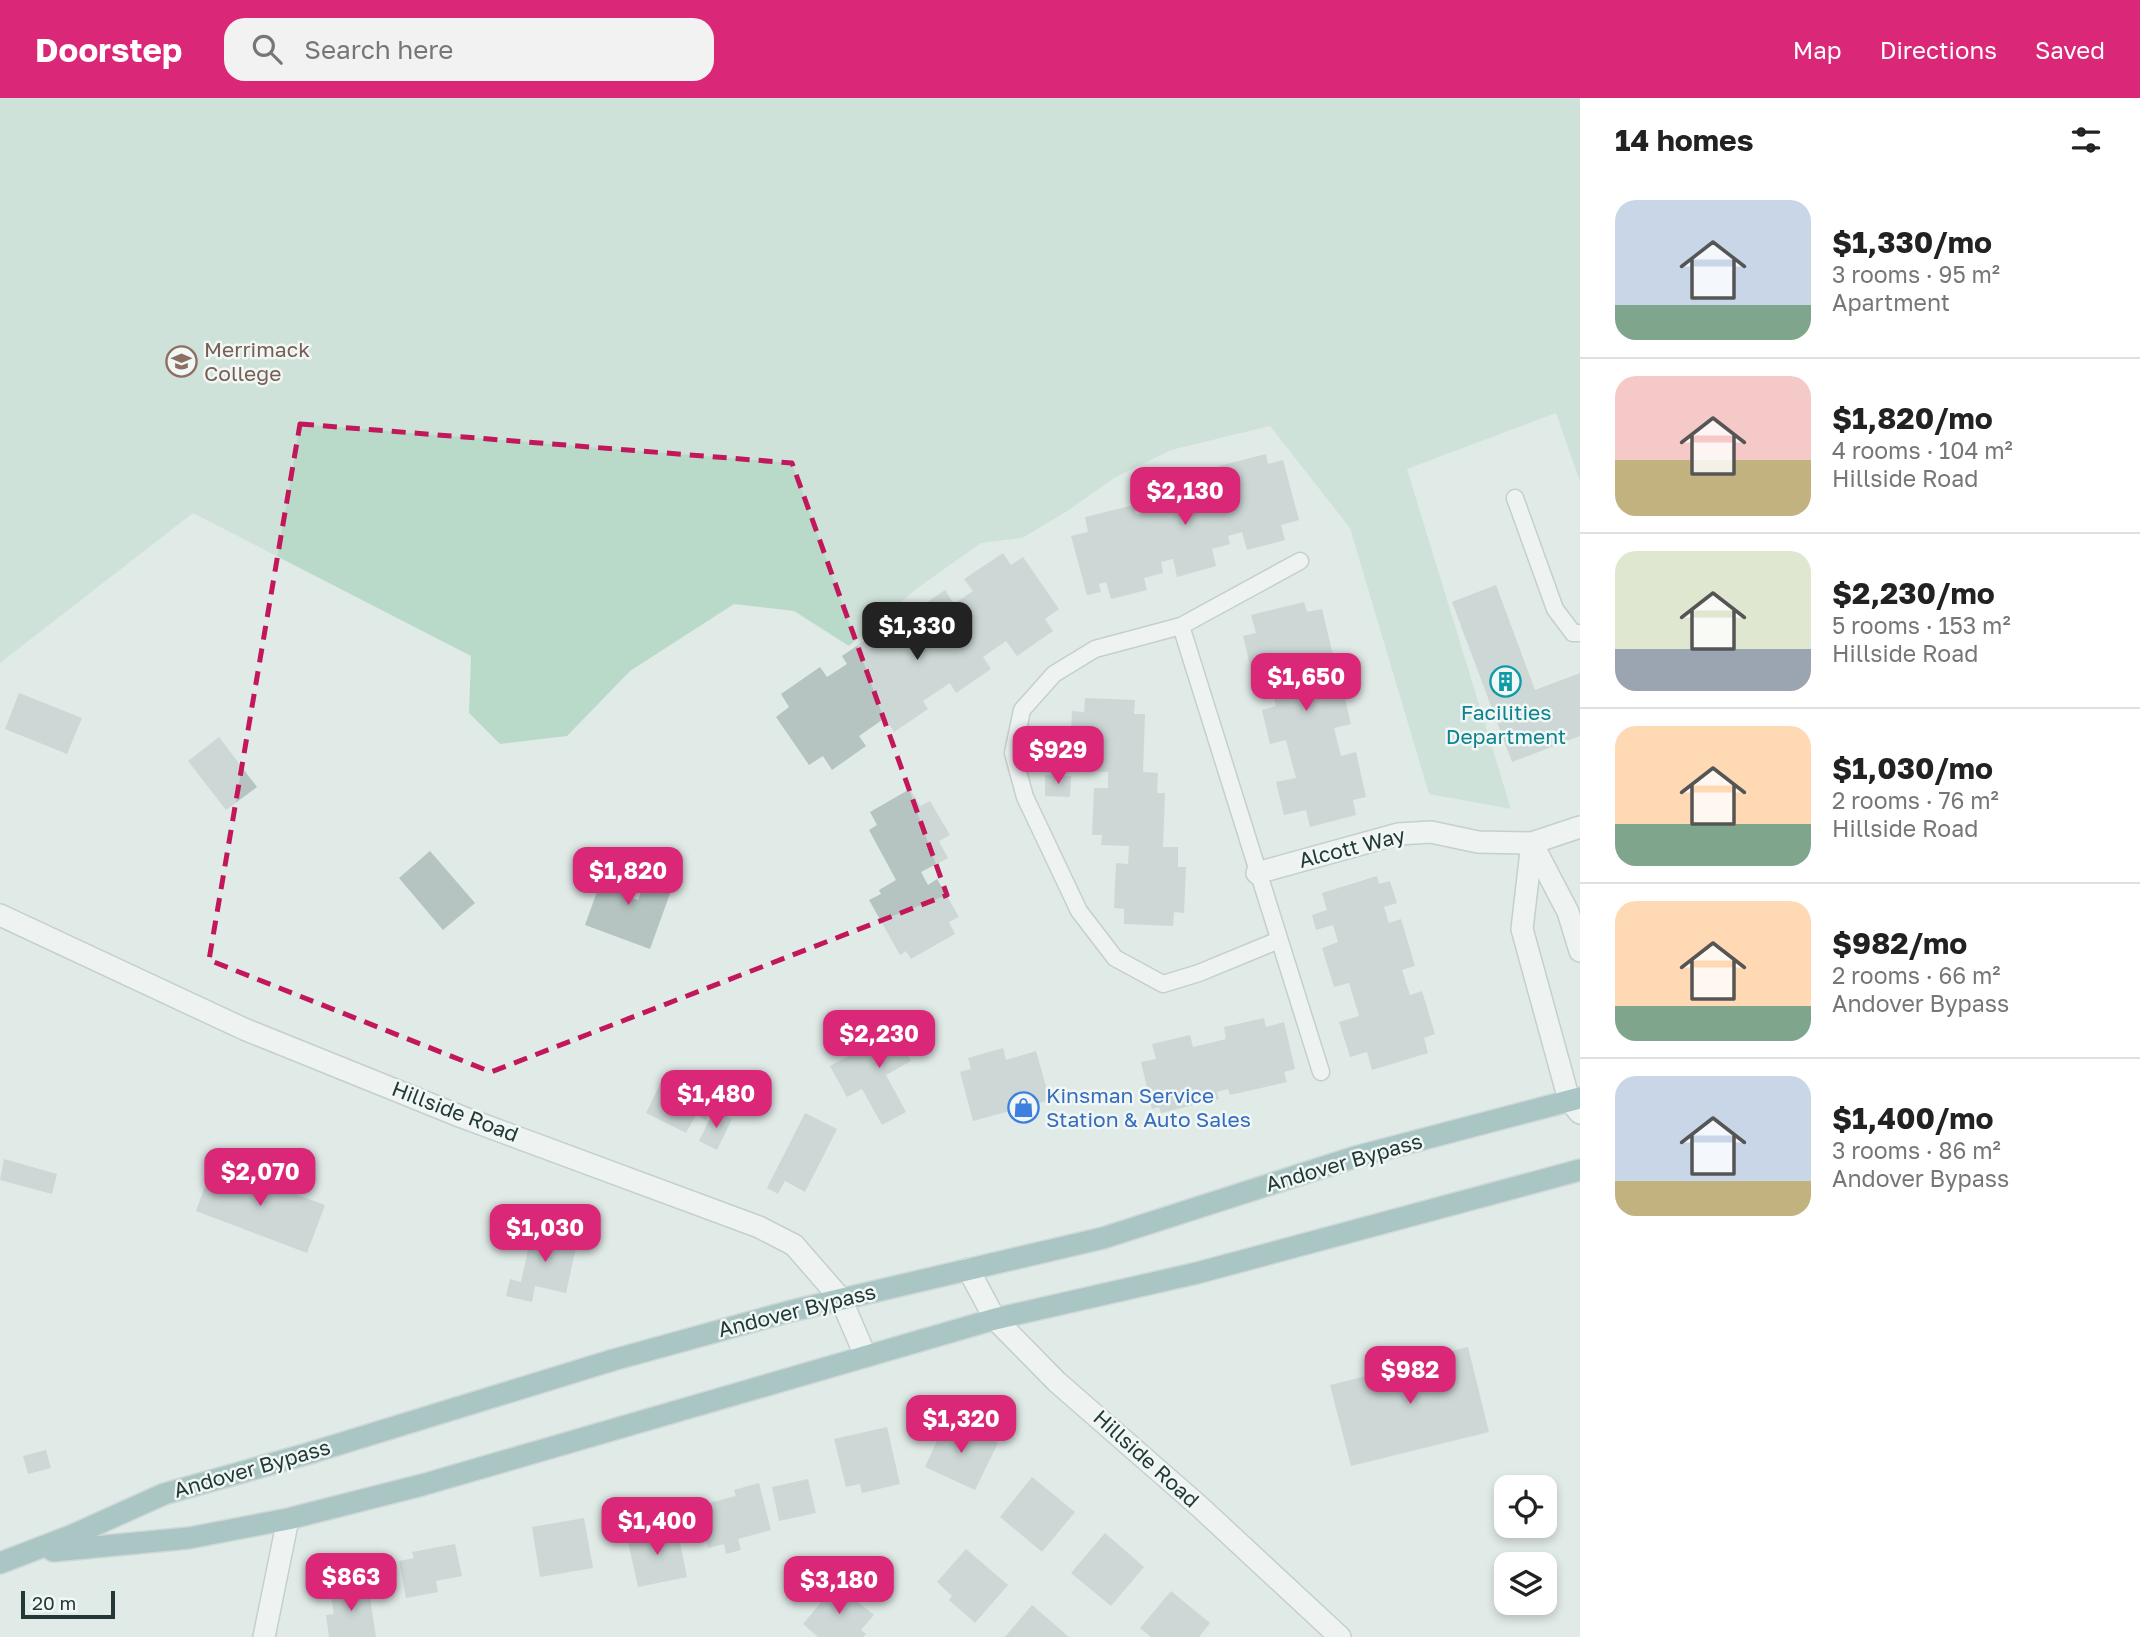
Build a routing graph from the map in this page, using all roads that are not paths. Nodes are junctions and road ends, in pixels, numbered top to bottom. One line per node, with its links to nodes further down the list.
1 (1515, 498): 4 (lane)
2 (1300, 561): 3 (lane)
3 (1181, 626): 7 (lane); 9 (lane)
4 (1580, 633)
5 (1580, 827): 6 (street, Alcott Way)
6 (1532, 843): 7 (street, Alcott Way); 10 (street); 12 (street)
7 (1257, 873): 9 (lane)
8 (0, 915): 15 (street, Hillside Road)
9 (1279, 940): 11 (lane)
10 (1580, 951)
11 (1321, 1072)
12 (1576, 1104): 14 (main road, Andover Bypass)
13 (1580, 1170): 16 (main road, Andover Bypass)
14 (968, 1269): 15 (main road, Andover Bypass); 16 (street, Hillside Road)
15 (841, 1299): 17 (street, Hillside Road); 19 (main road, Andover Bypass)
16 (995, 1319): 17 (main road, Andover Bypass); 22 (street, Hillside Road)
17 (865, 1355): 18 (main road, Andover Bypass)
18 (288, 1519): 19 (main road, Andover Bypass); 21 (street)
19 (23, 1556): 20 (main road, Andover Bypass)
20 (0, 1563)
21 (264, 1637)
22 (1340, 1637)

